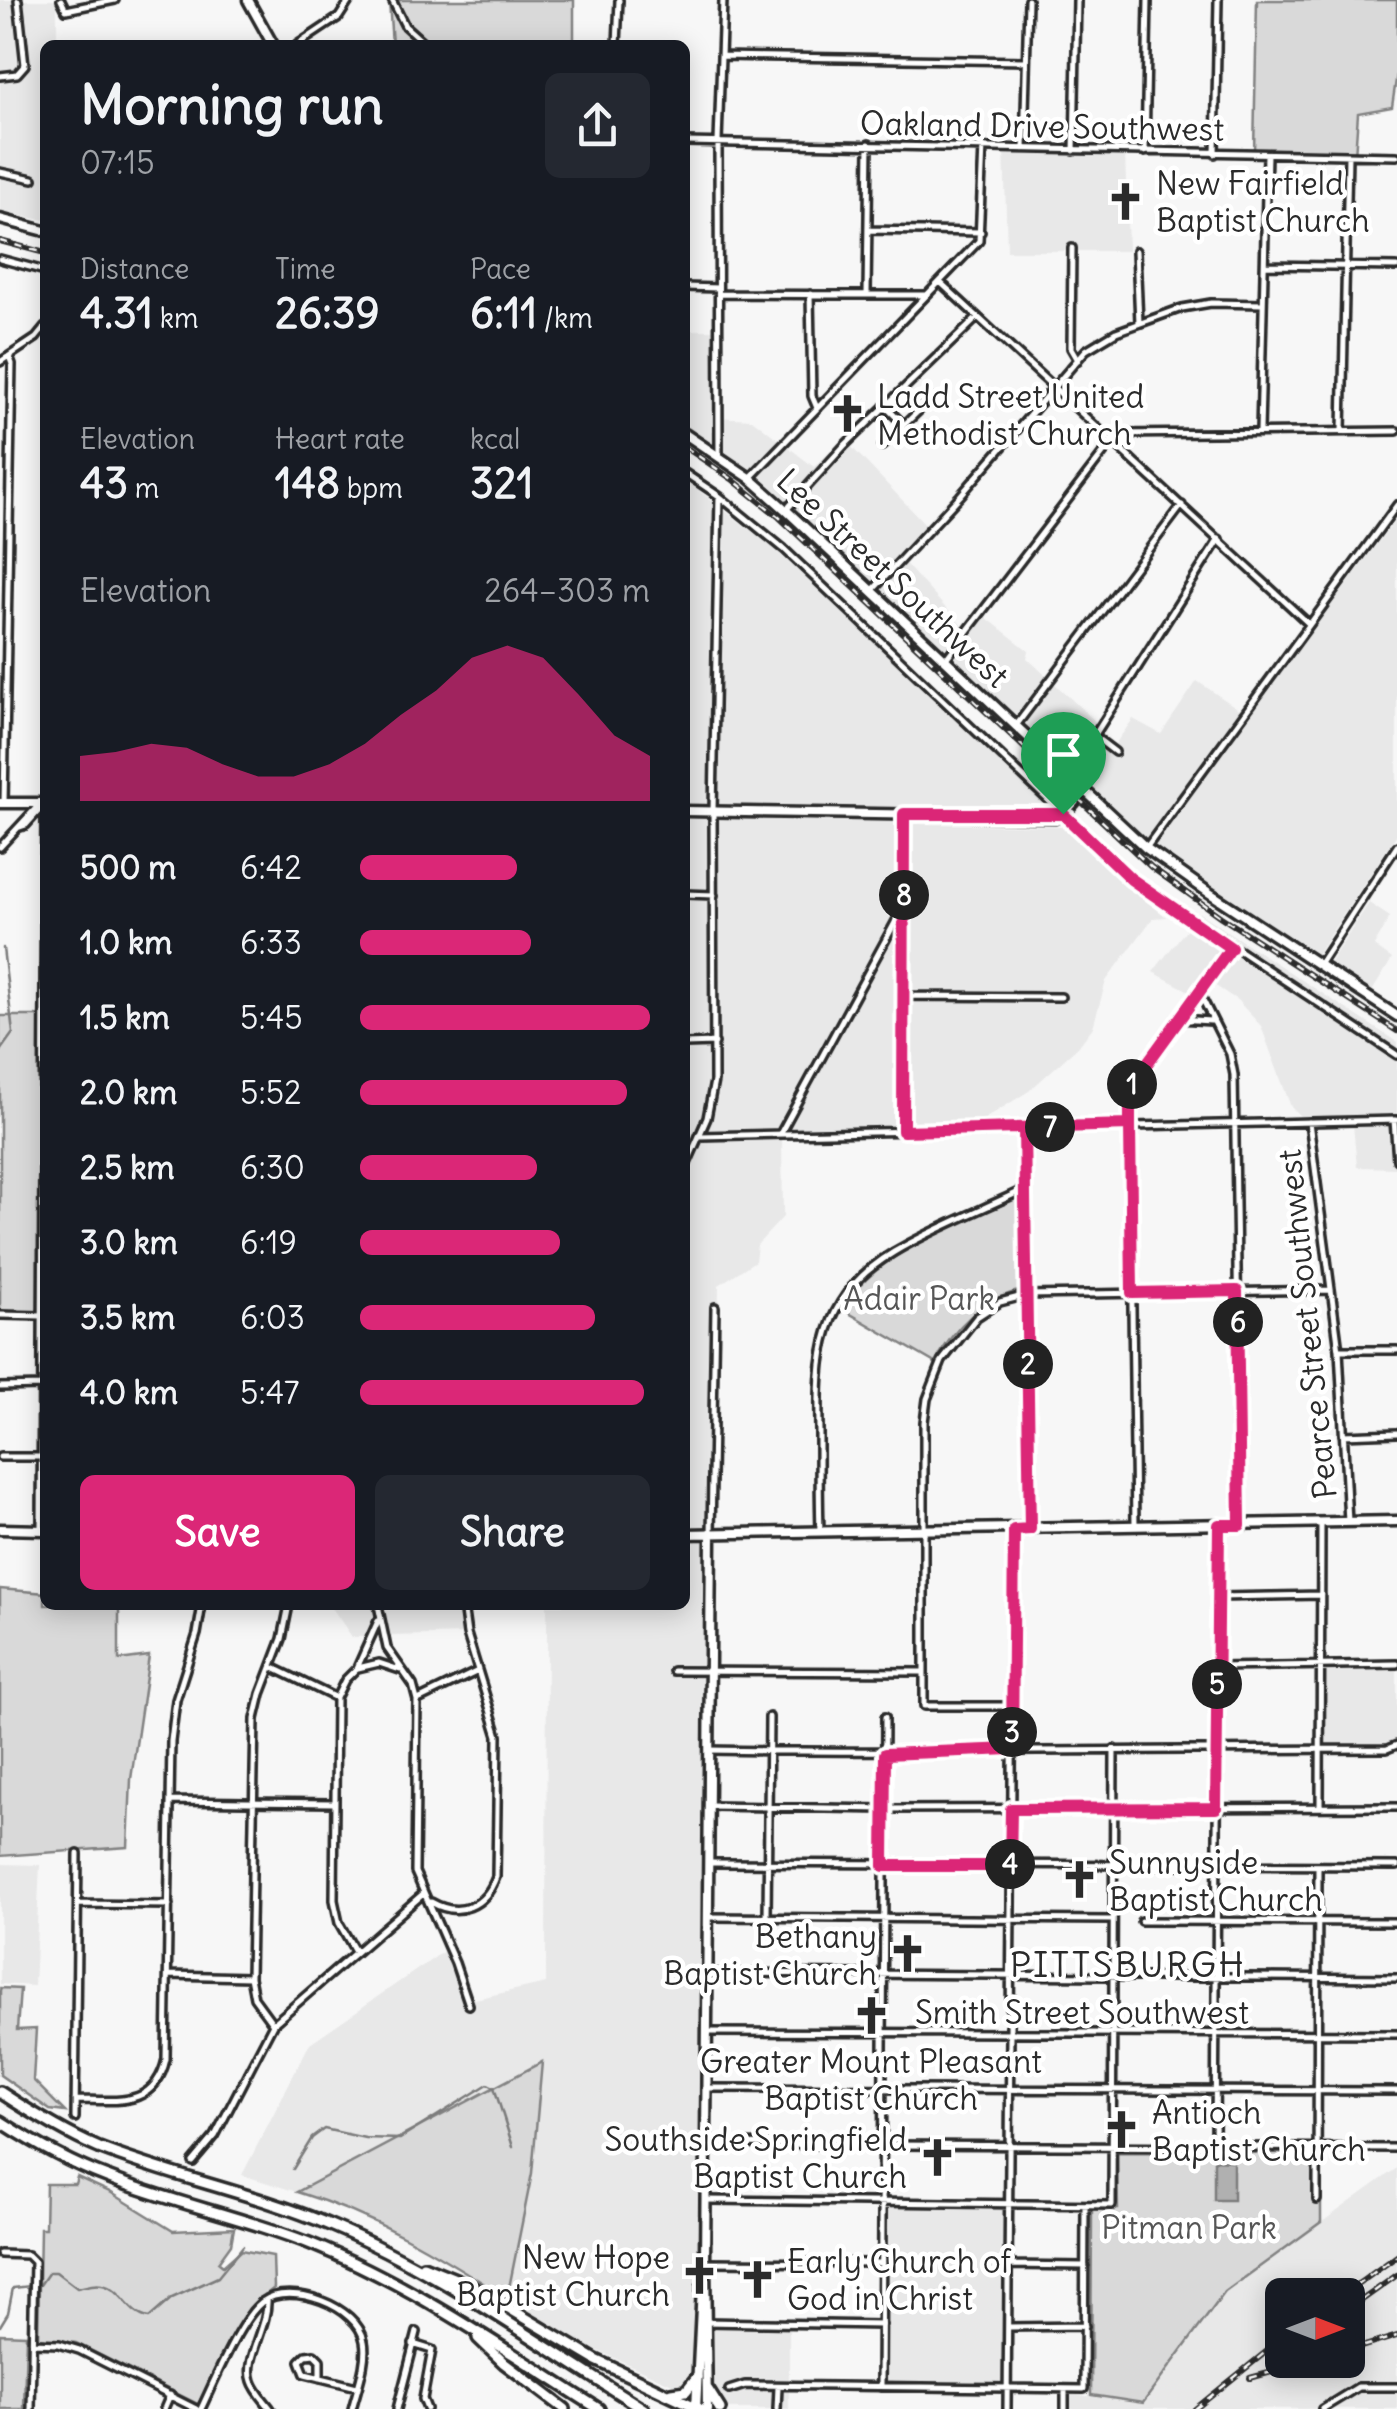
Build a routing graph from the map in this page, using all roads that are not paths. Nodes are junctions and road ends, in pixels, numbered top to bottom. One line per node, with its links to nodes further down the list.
1 (18, 0): 19 (street)
2 (116, 0): 12 (street)
3 (248, 0): 13 (main road)
4 (350, 0): 14 (street)
5 (392, 0): 15 (street)
6 (619, 0): 16 (street)
7 (723, 0): 17 (street)
8 (1028, 0): 18 (street)
9 (1077, 0): 25 (street)
10 (1148, 0): 26 (street)
11 (1218, 0): 27 (street)
12 (62, 3)
13 (270, 40)
14 (304, 40)
15 (420, 40)
16 (618, 40)
17 (721, 56): 18 (street); 21 (street)
18 (1026, 61): 24 (street)
19 (0, 76)
20 (690, 142): 21 (street, Oakland Drive Southwest)
21 (718, 142): 22 (street, Oakland Drive Southwest); 46 (street)
22 (869, 144): 23 (street, Oakland Drive Southwest); 35 (street)
23 (983, 146): 24 (street, Oakland Drive Southwest); 36 (street)
24 (1024, 149): 25 (street, Oakland Drive Southwest)
25 (1074, 151): 26 (street, Oakland Drive Southwest)
26 (1146, 152): 27 (street, Oakland Drive Southwest)
27 (1215, 154): 28 (street, Oakland Drive Southwest)
28 (1267, 154): 29 (street, Oakland Drive Southwest); 40 (street)
29 (1348, 156): 30 (street, Oakland Drive Southwest); 41 (street)
30 (1397, 156)
31 (0, 172): 32 (street)
32 (32, 178)
33 (0, 219): 34 (main road)
34 (40, 230)
35 (868, 230): 36 (street); 48 (street)
36 (982, 232): 44 (street)
37 (1072, 248): 55 (street)
38 (1136, 251): 52 (street)
39 (0, 259): 43 (street)
40 (1264, 265): 41 (street); 50 (street)
41 (1346, 266): 42 (street); 63 (street)
42 (1397, 267)
43 (40, 270)
44 (940, 282): 49 (street); 51 (street)
45 (690, 288): 46 (street)
46 (718, 291): 47 (street); 68 (street)
47 (810, 294): 48 (street); 60 (street)
48 (867, 294): 49 (street)
49 (927, 296): 60 (street)
50 (1263, 304): 52 (street); 62 (street)
51 (978, 317): 57 (street); 59 (street)
52 (1139, 324): 55 (street)
53 (40, 333): 54 (street)
54 (9, 356): 56 (street); 69 (street)
55 (1078, 360): 57 (street)
56 (0, 362)
57 (1055, 388): 66 (street); 78 (street)
58 (931, 399): 61 (street)
59 (885, 406): 61 (street); 76 (street)
60 (817, 408): 72 (street)
61 (904, 425): 67 (street)
62 (1260, 431): 63 (street); 66 (street)
63 (1342, 431): 64 (street)
64 (1397, 431)
65 (690, 437): 68 (main road, Lee Street Southwest)
66 (1113, 440): 74 (street); 80 (street)
67 (882, 446)
68 (719, 456): 72 (main road, Lee Street Southwest)
69 (10, 473): 70 (street); 86 (street)
70 (0, 474)
71 (690, 476): 73 (street)
72 (750, 478): 76 (main road, Lee Street Southwest)
73 (719, 496): 91 (street); 93 (street)
74 (1182, 504): 77 (street); 81 (street)
75 (1397, 505): 79 (street)
76 (786, 510): 78 (main road, Lee Street Southwest)
77 (1220, 538): 79 (street); 82 (street)
78 (872, 591): 80 (main road, Lee Street Southwest)
79 (1309, 624): 98 (street)
80 (945, 660): 81 (main road, Lee Street Southwest)
81 (1016, 727): 84 (main road, Lee Street Southwest)
82 (1094, 736): 83 (street); 84 (street)
83 (1115, 752)
84 (1068, 777): 85 (main road, Lee Street Southwest)
85 (1084, 792): 93 (main road); 98 (main road, Lee Street Southwest)
86 (2, 802): 87 (main road)
87 (16, 802): 88 (main road); 94 (main road)
88 (40, 802)
89 (40, 807): 94 (street)
90 (690, 810): 91 (main road)
91 (713, 811): 92 (main road); 100 (street)
92 (904, 814): 93 (main road); 101 (street)
93 (1063, 814): 102 (street)
94 (28, 818): 95 (street); 96 (street)
95 (40, 823)
96 (0, 846)
97 (1396, 847): 103 (street)
98 (1146, 848): 103 (main road, Lee Street Southwest)
99 (690, 894): 100 (street)
100 (714, 895): 111 (street)
101 (904, 905): 105 (street); 119 (street)
102 (1231, 948): 104 (street); 112 (street)
103 (1320, 965): 107 (main road, Lee Street Southwest)
104 (1199, 992): 108 (street); 109 (street)
105 (904, 996): 106 (street); 118 (street)
106 (1061, 998)
107 (1397, 1016)
108 (1179, 1019): 109 (street); 116 (street)
109 (1213, 1021): 115 (street)
110 (690, 1044): 111 (street)
111 (715, 1044): 120 (street)
112 (1397, 1055)
113 (1396, 1120): 114 (street); 122 (street)
114 (1309, 1121): 115 (street); 124 (street, Pearce Street Southwest)
115 (1234, 1123): 116 (street); 125 (street)
116 (1130, 1125): 117 (street); 126 (street)
117 (1024, 1128): 118 (street); 123 (street)
118 (903, 1131): 119 (street)
119 (780, 1134): 120 (street)
120 (700, 1136): 121 (street)
121 (690, 1157)
122 (1397, 1160)
123 (1026, 1189): 127 (street); 150 (street)
124 (1331, 1290): 125 (street); 131 (street, Pearce Street Southwest)
125 (1237, 1291): 126 (street); 143 (street)
126 (1132, 1293): 127 (street); 144 (street)
127 (1027, 1296): 146 (street); 149 (street)
128 (714, 1307): 152 (street)
129 (0, 1316): 130 (street)
130 (40, 1316)
131 (1339, 1350): 132 (street); 136 (street, Pearce Street Southwest)
132 (1397, 1350)
133 (40, 1386): 134 (street)
134 (0, 1387)
135 (1397, 1433): 136 (street)
136 (1344, 1435): 140 (street, Pearce Street Southwest)
137 (40, 1456): 138 (street)
138 (0, 1458)
139 (1397, 1521): 140 (main road)
140 (1348, 1522): 141 (main road)
141 (1321, 1523): 143 (main road); 153 (street)
142 (1219, 1525): 143 (main road); 144 (main road); 154 (street)
143 (1240, 1525)
144 (1135, 1527): 146 (main road)
145 (0, 1529): 147 (main road)
146 (1030, 1529): 148 (main road)
147 (40, 1530)
148 (1014, 1530): 149 (main road); 172 (street)
149 (926, 1531): 150 (main road); 168 (street)
150 (820, 1532): 152 (main road)
151 (690, 1534): 152 (main road)
152 (711, 1534): 169 (main road)
153 (1320, 1595): 154 (street); 161 (street)
154 (1218, 1597): 162 (street)
155 (201, 1610): 183 (street)
156 (288, 1610): 163 (street)
157 (378, 1610): 159 (street)
158 (464, 1610): 165 (street)
159 (379, 1619): 164 (street); 167 (street)
160 (1397, 1664): 161 (street)
161 (1320, 1665): 162 (street); 179 (street)
162 (1218, 1667): 178 (street)
163 (272, 1668): 170 (street); 184 (street)
164 (358, 1668): 167 (street); 170 (street)
165 (478, 1671): 171 (street); 203 (street)
166 (673, 1671): 169 (street)
167 (403, 1672): 171 (street)
168 (924, 1672): 169 (street); 172 (street)
169 (710, 1674): 180 (main road)
170 (336, 1698): 185 (street)
171 (418, 1700): 203 (street)
172 (1012, 1706): 176 (street)
173 (769, 1717): 181 (street)
174 (885, 1717): 182 (street)
175 (1397, 1746): 179 (street)
176 (1012, 1749): 177 (street); 182 (street); 193 (street)
177 (1114, 1749): 178 (street); 189 (street)
178 (1217, 1749): 179 (street); 190 (street)
179 (1320, 1749): 191 (street)
180 (709, 1750): 181 (street); 186 (main road)
181 (768, 1751): 182 (street); 187 (street)
182 (885, 1754): 192 (street)
183 (170, 1801): 184 (street); 205 (street)
184 (252, 1802): 185 (street); 221 (street)
185 (334, 1803): 215 (street)
186 (709, 1806): 187 (street); 195 (main road)
187 (768, 1807): 192 (street); 196 (street)
188 (1397, 1807): 191 (street)
189 (1114, 1808): 190 (street); 193 (street); 199 (street)
190 (1216, 1808): 191 (street); 200 (street)
191 (1320, 1808)
192 (885, 1809): 193 (street); 197 (street)
193 (1011, 1809): 198 (street)
194 (78, 1854): 204 (street)
195 (708, 1862): 196 (street); 206 (main road)
196 (768, 1864): 197 (street); 207 (street)
197 (884, 1866): 198 (street); 208 (street)
198 (1010, 1866): 199 (street); 209 (street)
199 (1113, 1866): 200 (street); 210 (street)
200 (1216, 1866): 201 (street); 212 (street)
201 (1318, 1866): 202 (street); 213 (street)
202 (1397, 1866)
203 (426, 1897): 215 (street); 225 (street)
204 (78, 1904): 205 (street); 242 (street)
205 (169, 1906): 217 (street)
206 (708, 1918): 207 (street); 216 (main road)
207 (767, 1918): 208 (street)
208 (884, 1920): 209 (street); 218 (street)
209 (1010, 1920): 210 (street); 219 (street)
210 (1112, 1920): 220 (street)
211 (1141, 1921): 212 (street)
212 (1215, 1921): 213 (street); 222 (street)
213 (1318, 1921): 214 (street); 223 (street)
214 (1397, 1922)
215 (355, 1951): 226 (street)
216 (708, 1973): 218 (street); 227 (main road)
217 (168, 1975): 221 (street); 242 (street)
218 (884, 1976): 219 (street); 228 (street)
219 (1010, 1976): 220 (street); 229 (street)
220 (1112, 1976): 222 (street); 231 (street)
221 (250, 1977): 226 (street)
222 (1215, 1977): 223 (street); 232 (street)
223 (1318, 1977): 224 (street); 233 (street)
224 (1397, 1978)
225 (469, 2005)
226 (274, 2024): 252 (street)
227 (707, 2032): 228 (street, Smith Street Southwest); 234 (main road)
228 (882, 2034): 229 (street, Smith Street Southwest); 235 (street)
229 (1009, 2034): 231 (street, Smith Street Southwest); 236 (street)
230 (1397, 2034): 233 (street, Smith Street Southwest)
231 (1112, 2035): 232 (street, Smith Street Southwest); 237 (street)
232 (1215, 2035): 233 (street, Smith Street Southwest); 239 (street)
233 (1318, 2036): 240 (street)
234 (707, 2088): 235 (street); 245 (main road)
235 (883, 2090): 236 (street); 246 (street)
236 (1010, 2091): 237 (street); 247 (street)
237 (1112, 2091): 239 (street); 248 (street)
238 (0, 2092): 259 (highway)
239 (1215, 2092): 240 (street); 249 (street)
240 (1318, 2092): 241 (street); 250 (street)
241 (1397, 2092)
242 (75, 2100): 243 (street)
243 (75, 2118)
244 (0, 2120): 270 (highway)
245 (706, 2144): 246 (street); 253 (main road)
246 (883, 2146): 247 (street); 255 (street)
247 (1009, 2146): 248 (street); 256 (street)
248 (1112, 2147): 249 (street); 257 (street)
249 (1214, 2148): 250 (street)
250 (1317, 2148): 251 (street); 254 (street)
251 (1397, 2148)
252 (193, 2162)
253 (706, 2200): 255 (street); 260 (main road)
254 (1317, 2200)
255 (882, 2204): 256 (street); 261 (street)
256 (1008, 2205): 257 (street); 262 (street)
257 (1085, 2205): 263 (street)
258 (0, 2254): 271 (street)
259 (392, 2254): 283 (highway); 296 (highway)
260 (705, 2262): 261 (street); 265 (main road)
261 (882, 2263): 266 (street)
262 (1008, 2266): 263 (street); 267 (street)
263 (1086, 2266): 268 (street)
264 (266, 2299): 276 (street); 289 (street); 290 (street)
265 (703, 2322): 266 (street); 273 (main road); 281 (main road)
266 (882, 2325): 277 (street)
267 (1008, 2326): 268 (street); 279 (street)
268 (1085, 2326): 280 (street)
269 (417, 2332): 272 (street)
270 (477, 2334): 294 (highway); 295 (highway)
271 (33, 2343): 284 (street); 287 (street)
272 (414, 2344): 292 (street); 293 (street)
273 (697, 2377): 283 (highway); 286 (main road)
274 (320, 2378): 274 (street); 276 (street)
275 (778, 2386): 277 (street); 282 (street); 298 (street)
276 (357, 2387): 291 (street)
277 (882, 2387): 279 (street)
278 (1397, 2387): 285 (street)
279 (1007, 2389): 280 (street); 299 (street)
280 (1065, 2389): 300 (street)
281 (708, 2390): 286 (main road); 297 (highway)
282 (729, 2390)
283 (669, 2393): 286 (highway)
284 (170, 2396): 288 (street); 289 (street)
285 (1346, 2396): 301 (street); 302 (street)
286 (700, 2408)
287 (32, 2409)
288 (164, 2409)
289 (198, 2409)
290 (271, 2409)
291 (352, 2409)
292 (397, 2409)
293 (427, 2409)
294 (565, 2409)
295 (599, 2409)
296 (644, 2409)
297 (720, 2409)
298 (777, 2409)
299 (1007, 2409)
300 (1065, 2409)
301 (1322, 2409)
302 (1348, 2409)

